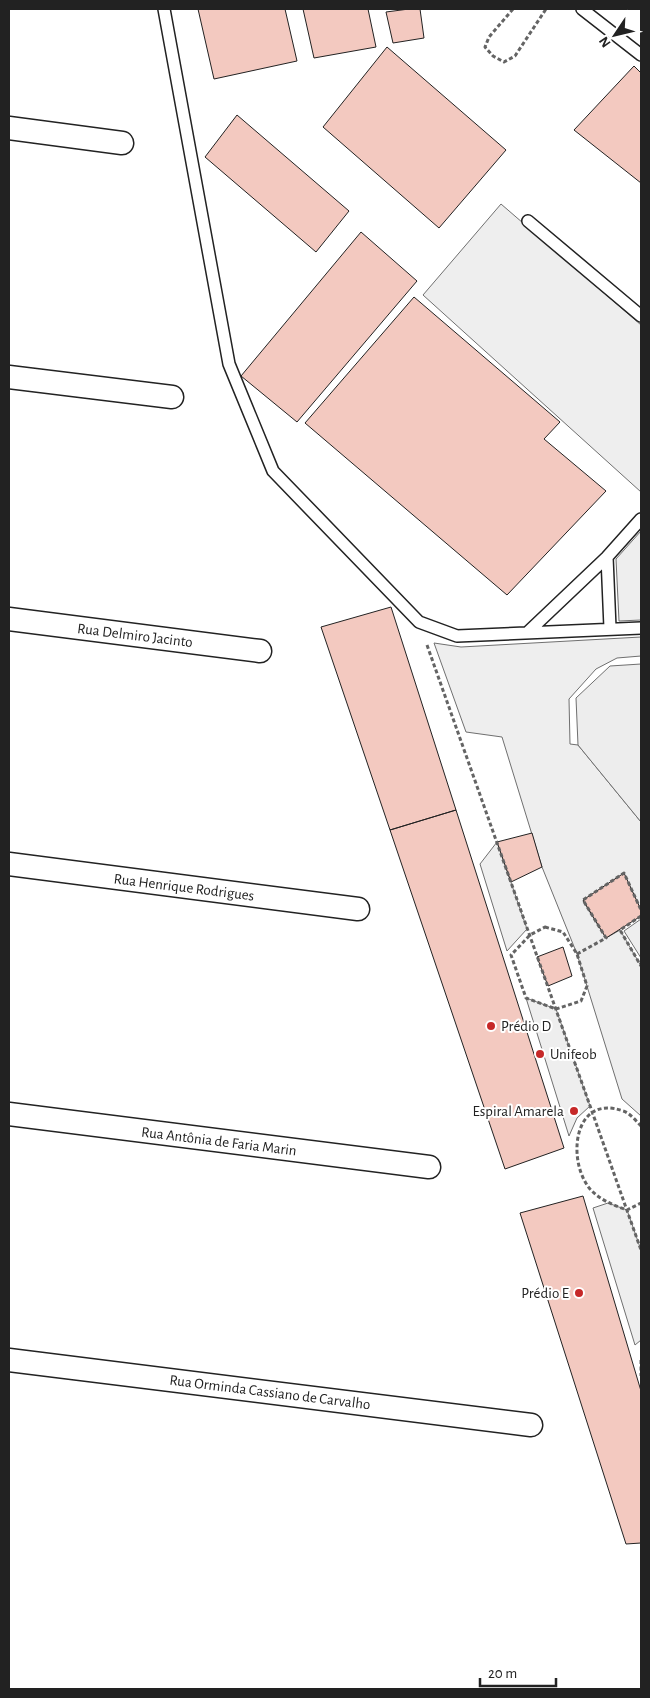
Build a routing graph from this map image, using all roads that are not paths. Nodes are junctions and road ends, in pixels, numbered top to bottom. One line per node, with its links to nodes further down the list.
1 (164, 9): 15 (lane)
2 (582, 9): 3 (lane)
3 (641, 55)
4 (9, 128): 5 (street)
5 (122, 143)
6 (528, 220): 7 (lane)
7 (641, 316)
8 (9, 377): 9 (street)
9 (172, 397)
10 (641, 519): 11 (lane)
11 (607, 557): 13 (lane); 15 (lane)
12 (9, 620): 16 (street, Rua Delmiro Jacinto)
13 (610, 628): 14 (lane); 15 (lane)
14 (641, 628)
15 (528, 632)
16 (260, 651)
17 (9, 864): 18 (street, Rua Henrique Rodrigues)
18 (358, 909)
19 (9, 1114): 20 (street, Rua Antônia de Faria Marin)
20 (428, 1167)
21 (9, 1360): 22 (street, Rua Orminda Cassiano de Carvalho)
22 (531, 1425)

